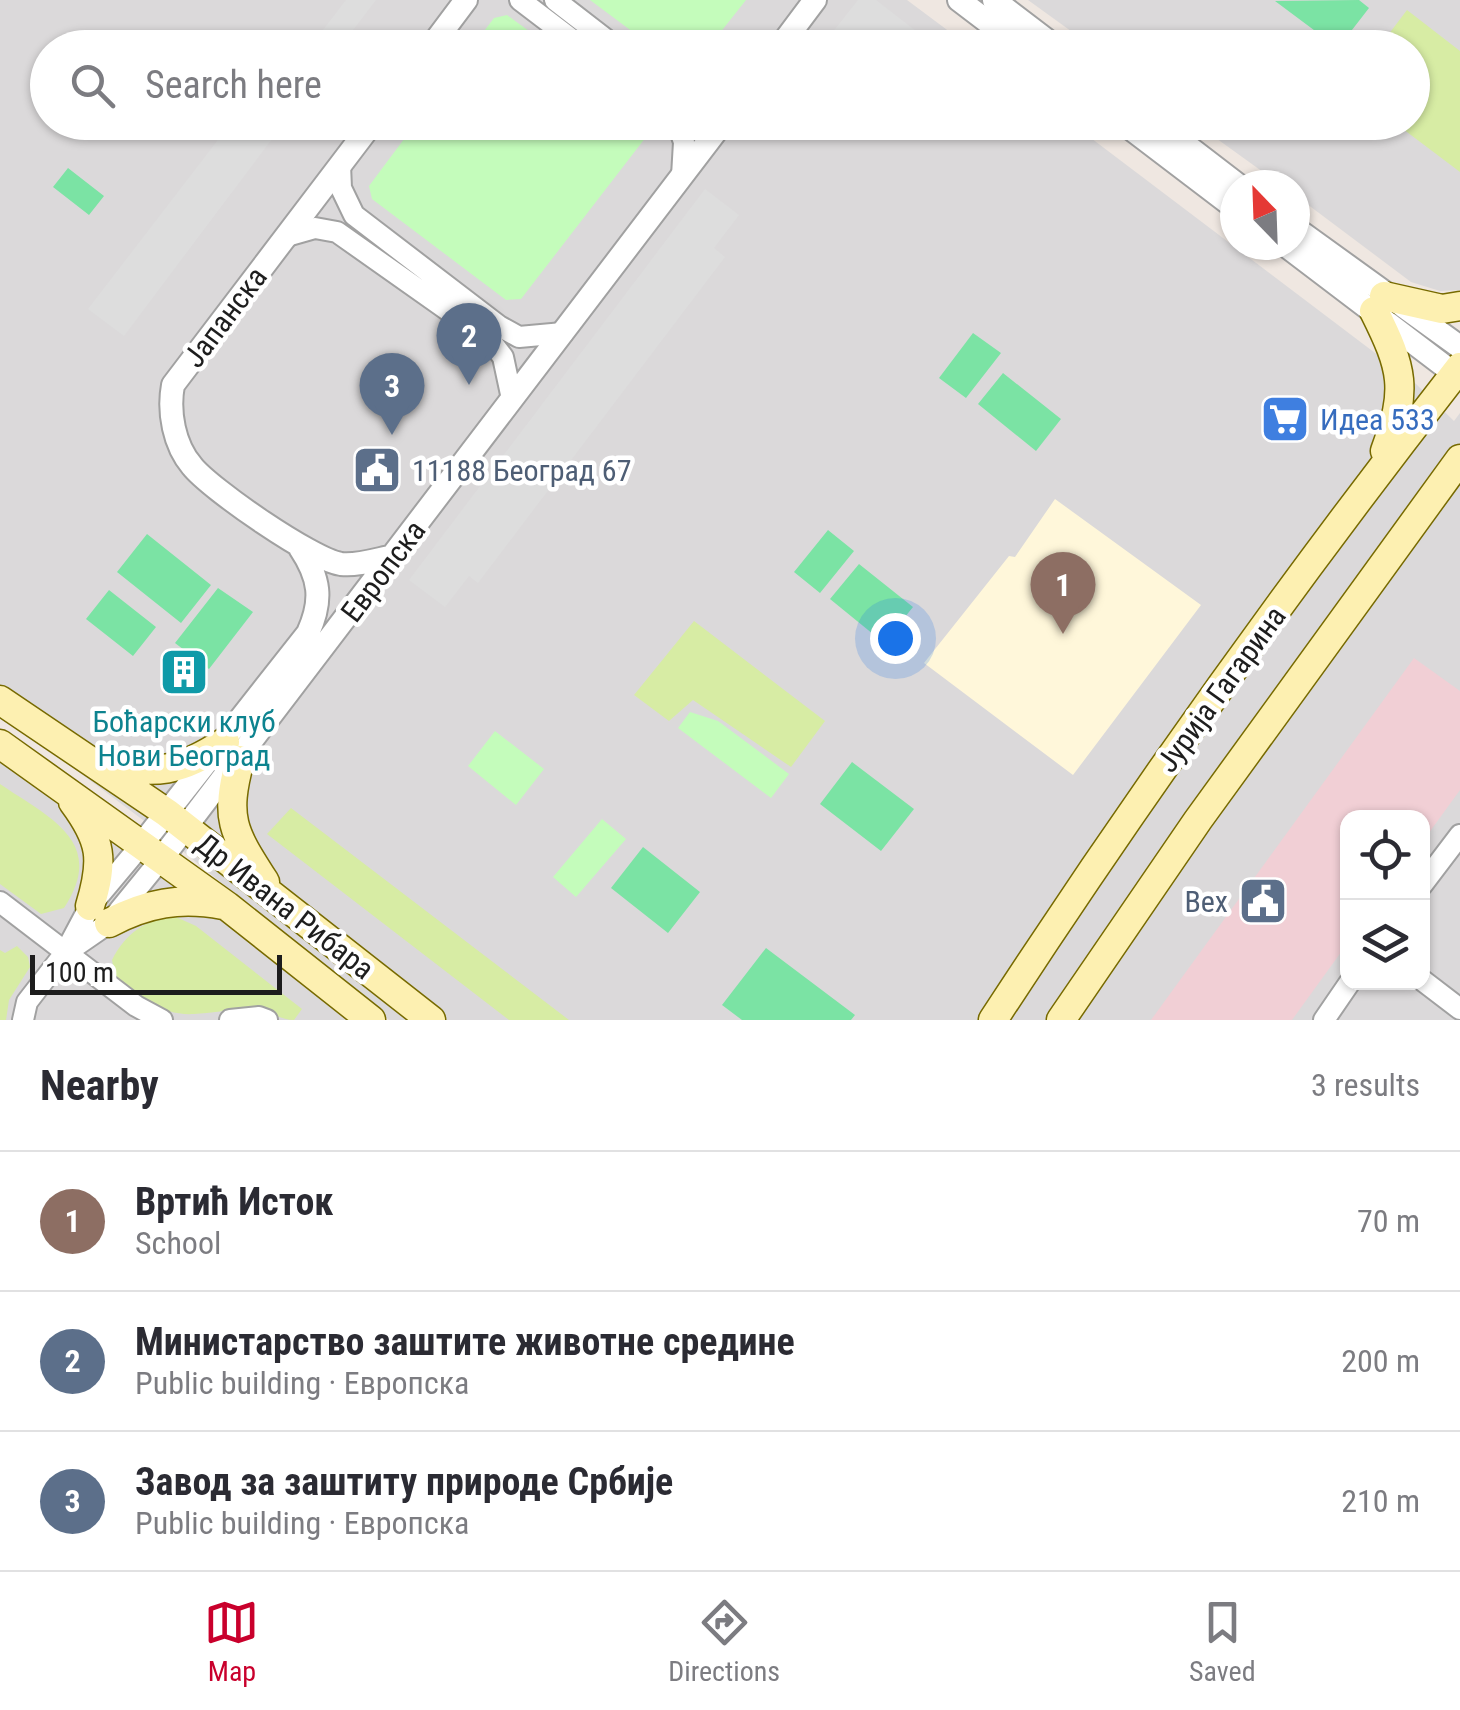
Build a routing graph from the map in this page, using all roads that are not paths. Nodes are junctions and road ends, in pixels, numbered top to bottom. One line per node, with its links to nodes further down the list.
1 (466, 0): 7 (street)
2 (520, 0): 8 (street)
3 (555, 0): 9 (street)
4 (959, 0): 11 (street)
5 (994, 0): 12 (street)
6 (815, 3): 10 (street)
7 (444, 30)
8 (559, 30)
9 (594, 30)
10 (793, 30)
11 (998, 30)
12 (1033, 30)
13 (360, 140): 18 (street, Јапанска)
14 (683, 140): 20 (street)
15 (709, 140): 20 (street, Европска)
16 (1146, 140): 21 (street)
17 (1179, 140): 19 (street)
18 (340, 166): 22 (street, Јапанска); 27 (street)
19 (1220, 171)
20 (682, 176): 27 (street, Европска)
21 (1220, 197)
22 (287, 236): 29 (street); 32 (street, Јапанска)
23 (1310, 241): 25 (street)
24 (1310, 260): 25 (street)
25 (1379, 303): 26 (main road); 28 (street); 31 (main road)
26 (1460, 306)
27 (563, 333): 29 (street, Европска)
28 (1459, 367): 31 (main road, Јурија Гагарина)
29 (512, 399): 33 (street, Европска)
30 (1460, 459): 59 (main road, Јурија Гагарина)
31 (1372, 481): 58 (main road, Јурија Гагарина)
32 (298, 545): 33 (street, Јапанска); 34 (street, Јапанска)
33 (394, 556): 38 (street, Европска)
34 (315, 616): 38 (street, Европска)
35 (0, 700): 37 (main road, Др Ивана Рибара)
36 (0, 744): 39 (main road, Др Ивана Рибара)
37 (74, 750): 38 (main road); 40 (main road, Др Ивана Рибара)
38 (232, 751): 40 (street, Европска); 44 (main road)
39 (48, 776): 42 (main road, Др Ивана Рибара); 47 (main road)
40 (176, 821): 42 (street, Др Ивана Рибара); 44 (main road, Др Ивана Рибара)
41 (1460, 835): 43 (street)
42 (152, 851): 46 (main road, Др Ивана Рибара); 47 (street, Др Ивана Рибара)
43 (1430, 874)
44 (277, 900): 57 (main road, Др Ивана Рибара)
45 (0, 902): 48 (street)
46 (227, 906): 47 (main road); 56 (main road, Др Ивана Рибара)
47 (99, 914): 48 (street, Др Ивана Рибара)
48 (65, 953): 52 (street, Др Ивана Рибара); 53 (street)
49 (1430, 986): 51 (street)
50 (1345, 990): 60 (street)
51 (1460, 1010)
52 (23, 1020)
53 (162, 1020)
54 (230, 1020): 55 (street)
55 (267, 1020)
56 (370, 1020)
57 (431, 1020)
58 (993, 1020)
59 (1060, 1020)
60 (1324, 1020)

